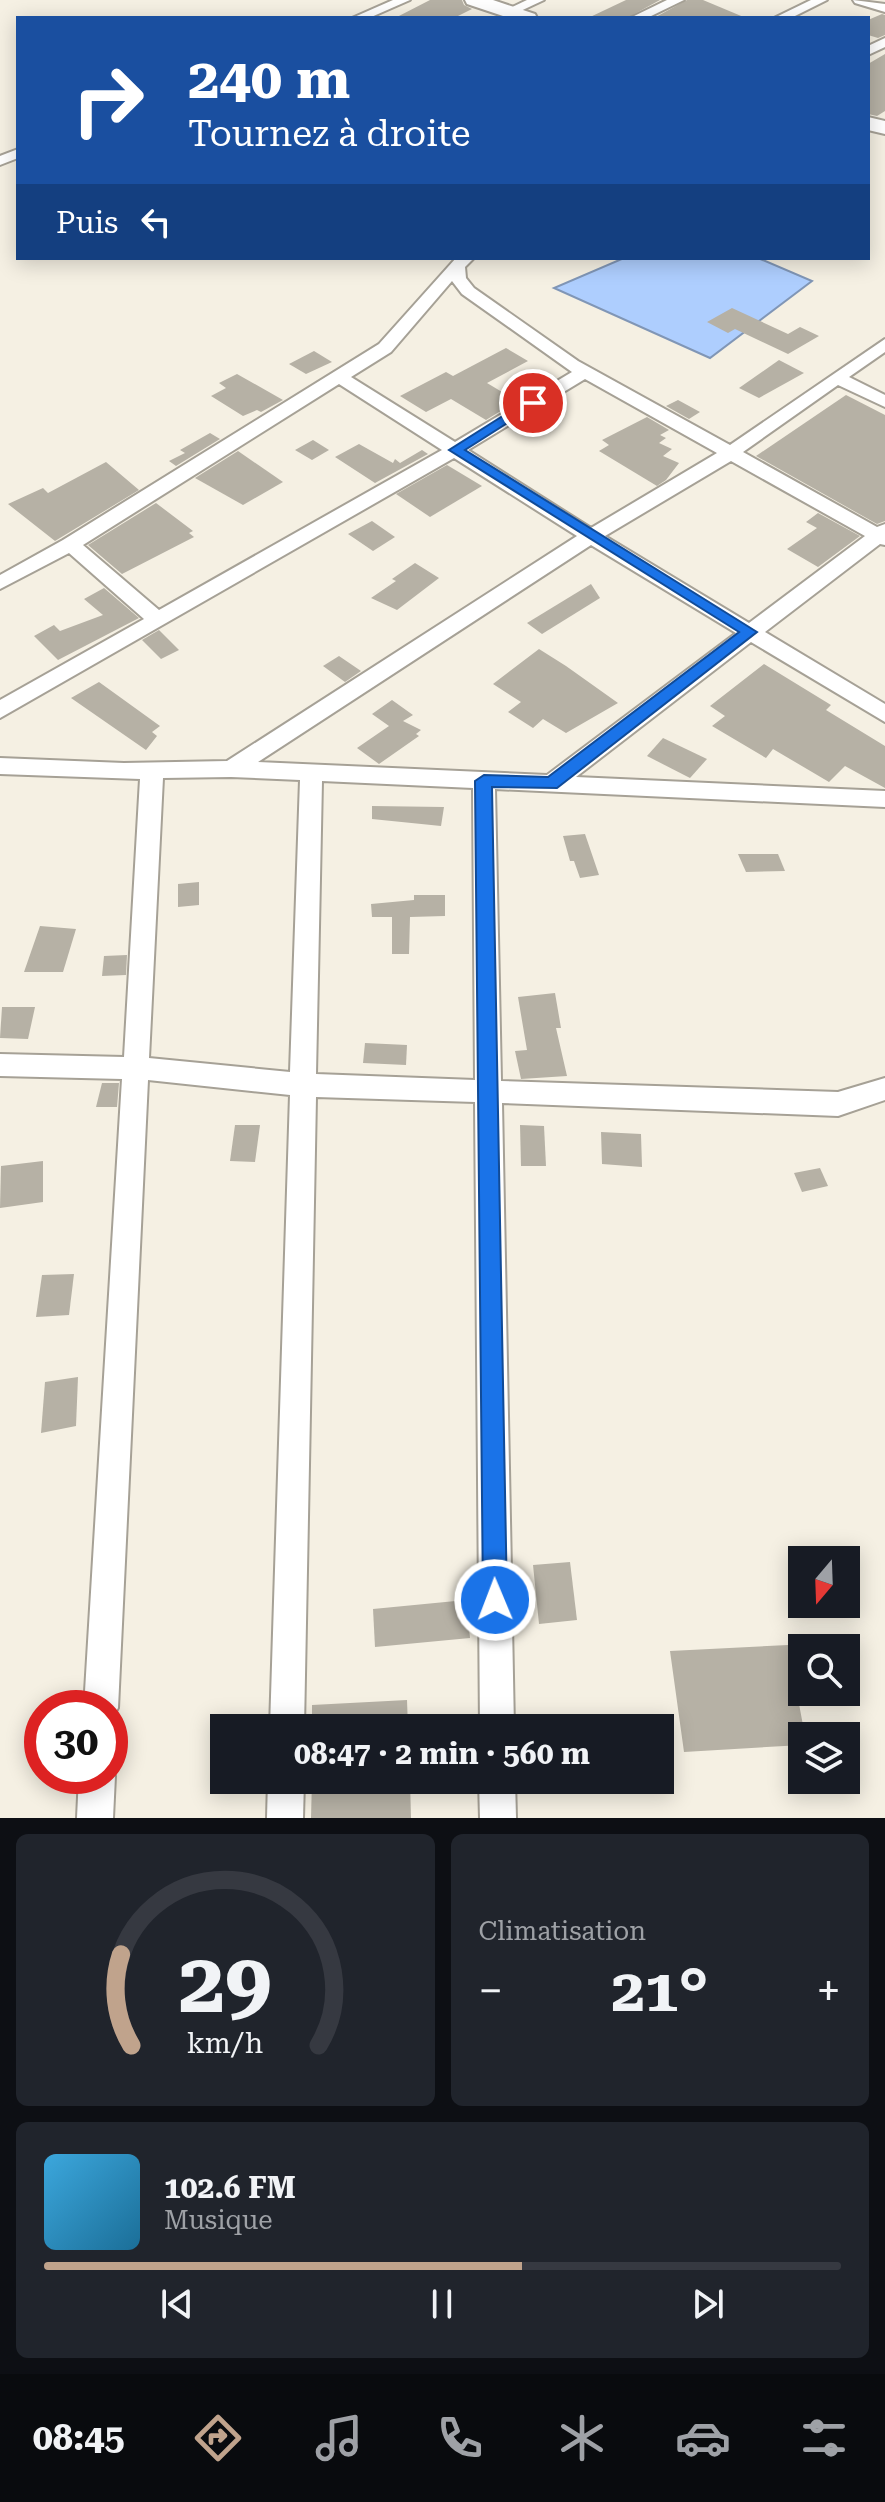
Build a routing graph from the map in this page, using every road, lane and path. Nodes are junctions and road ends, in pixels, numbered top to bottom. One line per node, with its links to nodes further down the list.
1 (404, 0): 10 (street)
2 (474, 0): 9 (main road)
3 (538, 0): 9 (street)
4 (678, 0): 12 (street)
5 (691, 0): 13 (street)
6 (821, 0): 14 (street)
7 (859, 0): 8 (street)
8 (885, 8)
9 (508, 12): 11 (main road)
10 (363, 16)
11 (521, 16)
12 (641, 16)
13 (659, 16)
14 (785, 16)
15 (461, 262): 17 (street); 18 (street)
16 (885, 344): 19 (street)
17 (584, 372): 21 (street); 22 (street)
18 (339, 377): 21 (street); 25 (street)
19 (837, 378): 20 (street); 22 (street)
20 (885, 402)
21 (455, 450): 24 (street); 27 (street)
22 (729, 454): 23 (street); 24 (street)
23 (883, 535): 28 (street)
24 (591, 536): 28 (street); 32 (street)
25 (70, 544): 26 (street); 27 (street)
26 (0, 583)
27 (158, 620): 29 (street)
28 (750, 632): 30 (street); 36 (street)
29 (0, 710)
30 (885, 714)
31 (0, 766): 33 (street)
32 (231, 769): 33 (street); 34 (street)
33 (152, 771): 39 (street)
34 (311, 773): 35 (street); 40 (street)
35 (484, 781): 36 (street); 42 (street)
36 (551, 784): 37 (street)
37 (885, 799)
38 (0, 1065): 39 (street)
39 (136, 1068): 40 (street); 43 (street)
40 (303, 1085): 42 (street); 44 (street)
41 (885, 1089): 42 (street)
42 (488, 1090): 45 (street)
43 (102, 1690)
44 (287, 1714)
45 (497, 1714)
46 (96, 1794): 49 (street)
47 (286, 1794): 50 (street)
48 (497, 1794): 51 (street)
49 (95, 1818)
50 (285, 1818)
51 (498, 1818)

